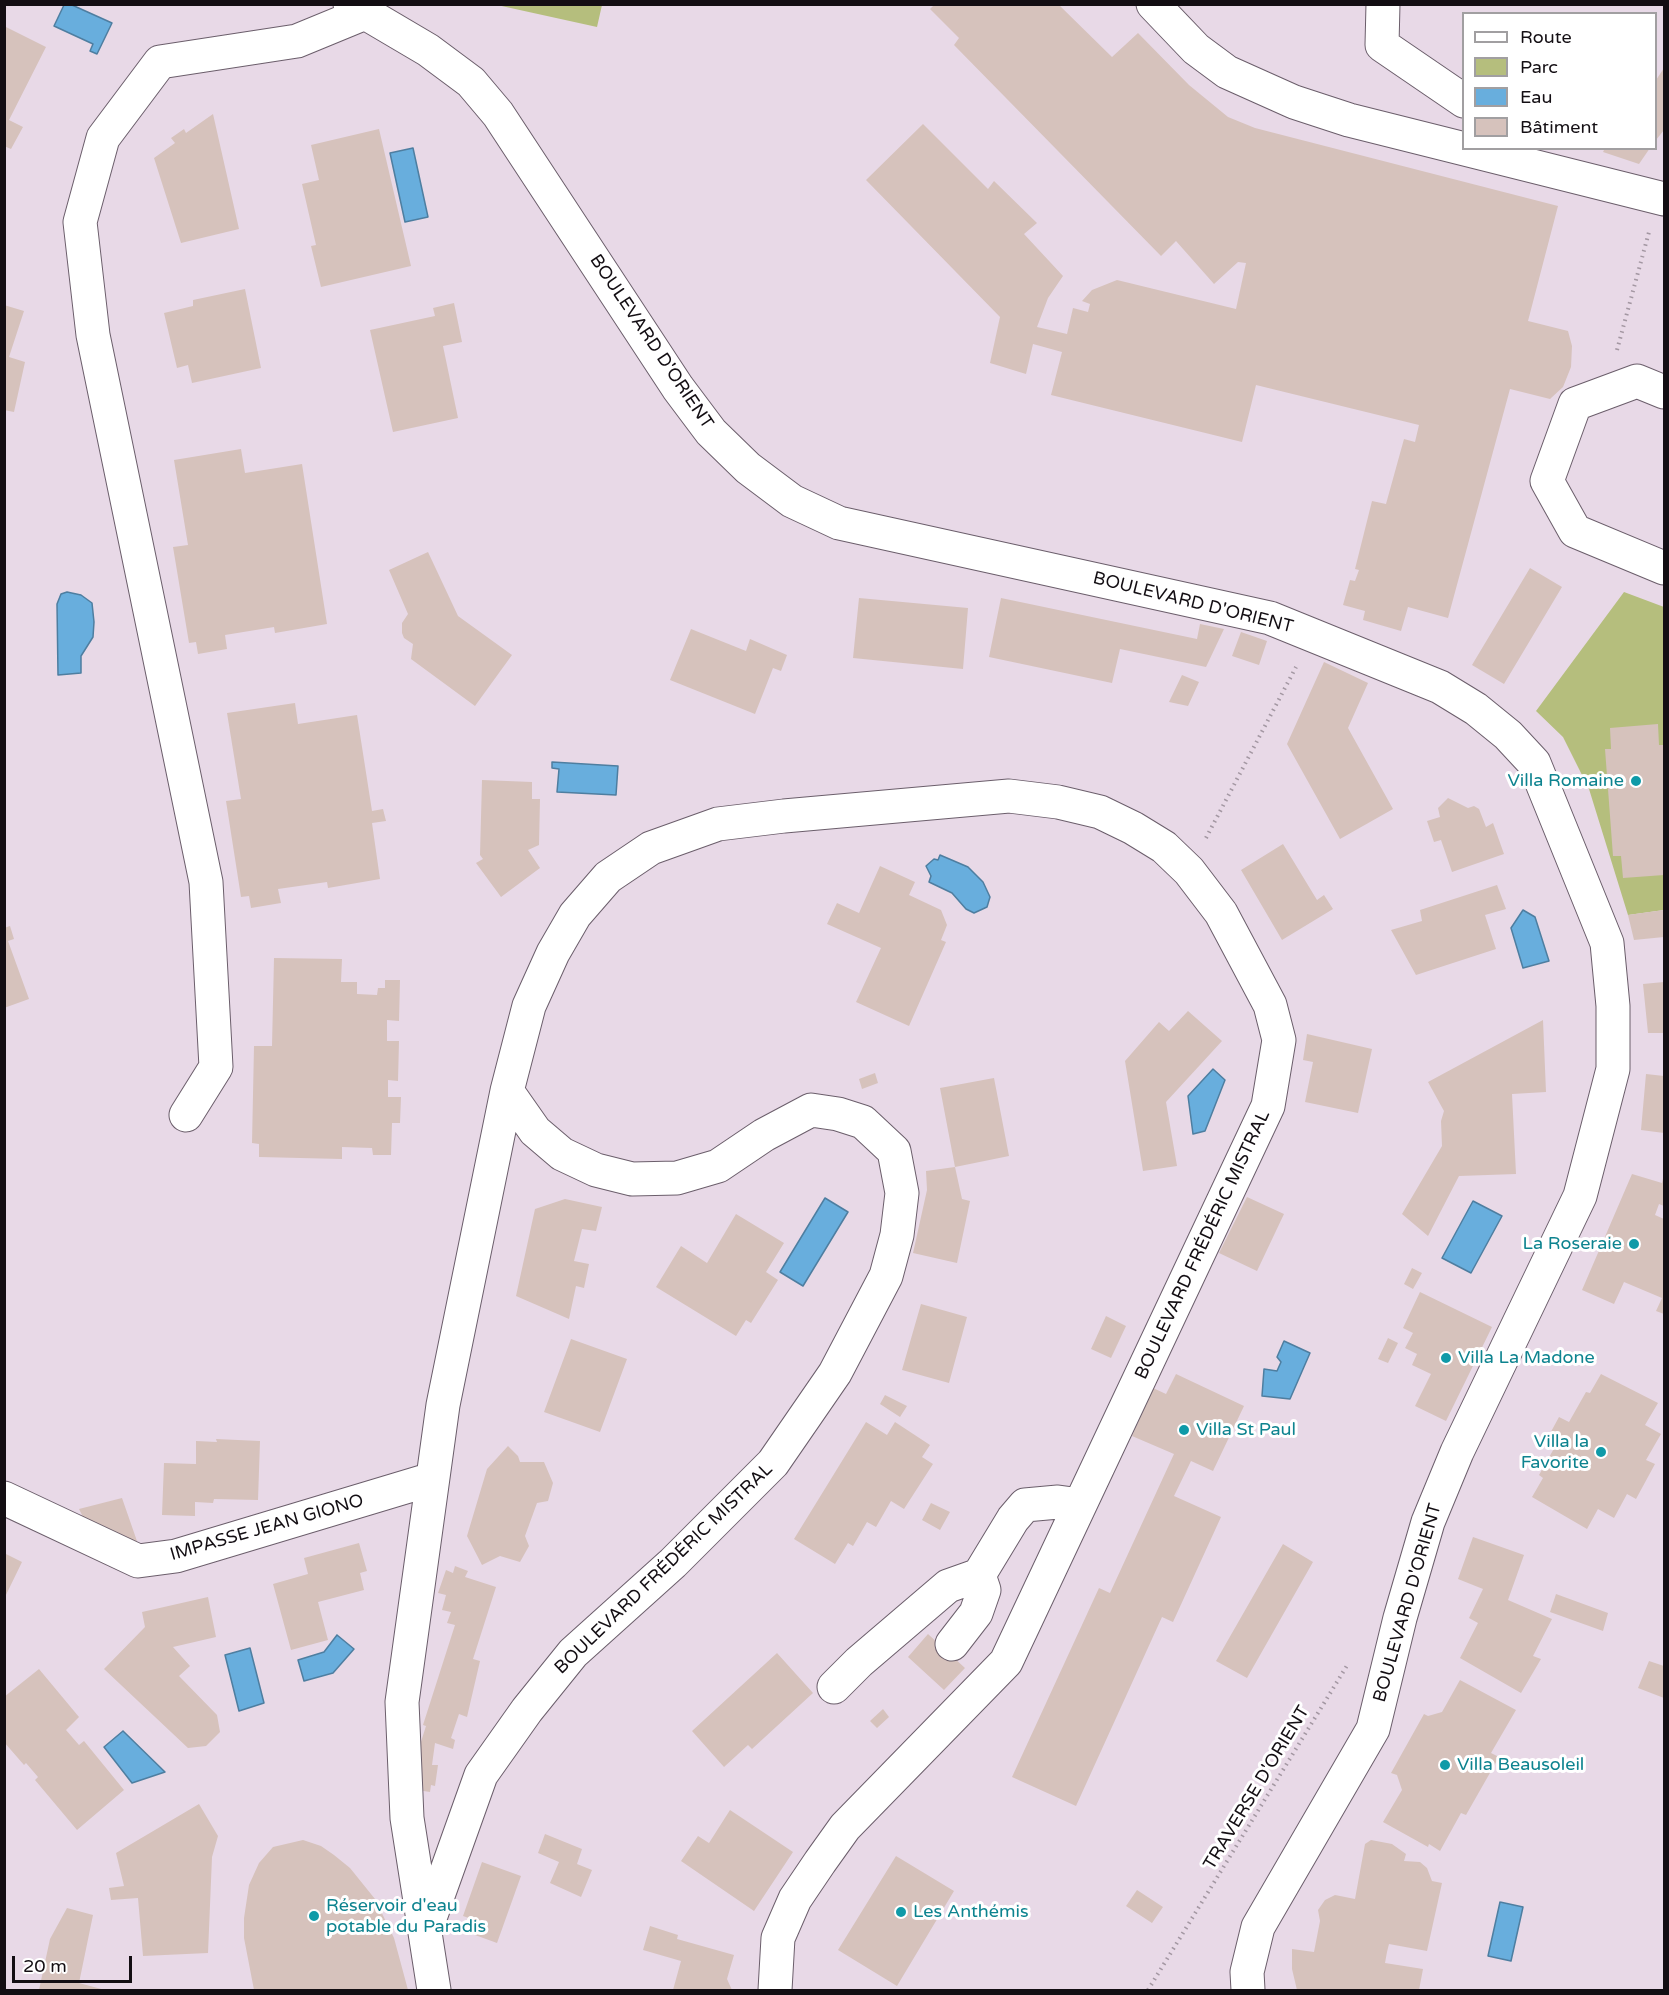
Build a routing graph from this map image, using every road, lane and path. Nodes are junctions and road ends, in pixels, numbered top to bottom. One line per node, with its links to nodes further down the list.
1 (1153, 4): 5 (street)
2 (1383, 4): 4 (street)
3 (358, 9): 13 (street, BOULEVARD D'ORIENT); 16 (street)
4 (1462, 100)
5 (1462, 145)
6 (1484, 150): 7 (street)
7 (1502, 154): 8 (street)
8 (1665, 199)
9 (1645, 249): 10 (path)
10 (1615, 354)
11 (1665, 392): 12 (street)
12 (1665, 568)
13 (1314, 634): 14 (path); 28 (street, BOULEVARD D'ORIENT)
14 (1189, 871): 15 (street, BOULEVARD FRÉDÉRIC MISTRAL); 19 (street, BOULEVARD FRÉDÉRIC MISTRAL)
15 (507, 1091): 17 (street, BOULEVARD FRÉDÉRIC MISTRAL); 24 (street, BOULEVARD FRÉDÉRIC MISTRAL)
16 (186, 1115)
17 (432, 1479): 18 (street, IMPASSE JEAN GIONO); 24 (street, BOULEVARD FRÉDÉRIC MISTRAL)
18 (4, 1498)
19 (1080, 1506): 20 (street); 26 (street, BOULEVARD FRÉDÉRIC MISTRAL)
20 (979, 1575): 21 (street); 23 (street)
21 (952, 1644)
22 (1349, 1662): 27 (path, TRAVERSE D'ORIENT)
23 (834, 1687)
24 (424, 1934): 25 (street, BOULEVARD FRÉDÉRIC MISTRAL)
25 (434, 1990)
26 (775, 1990)
27 (1148, 1990)
28 (1248, 1990)

